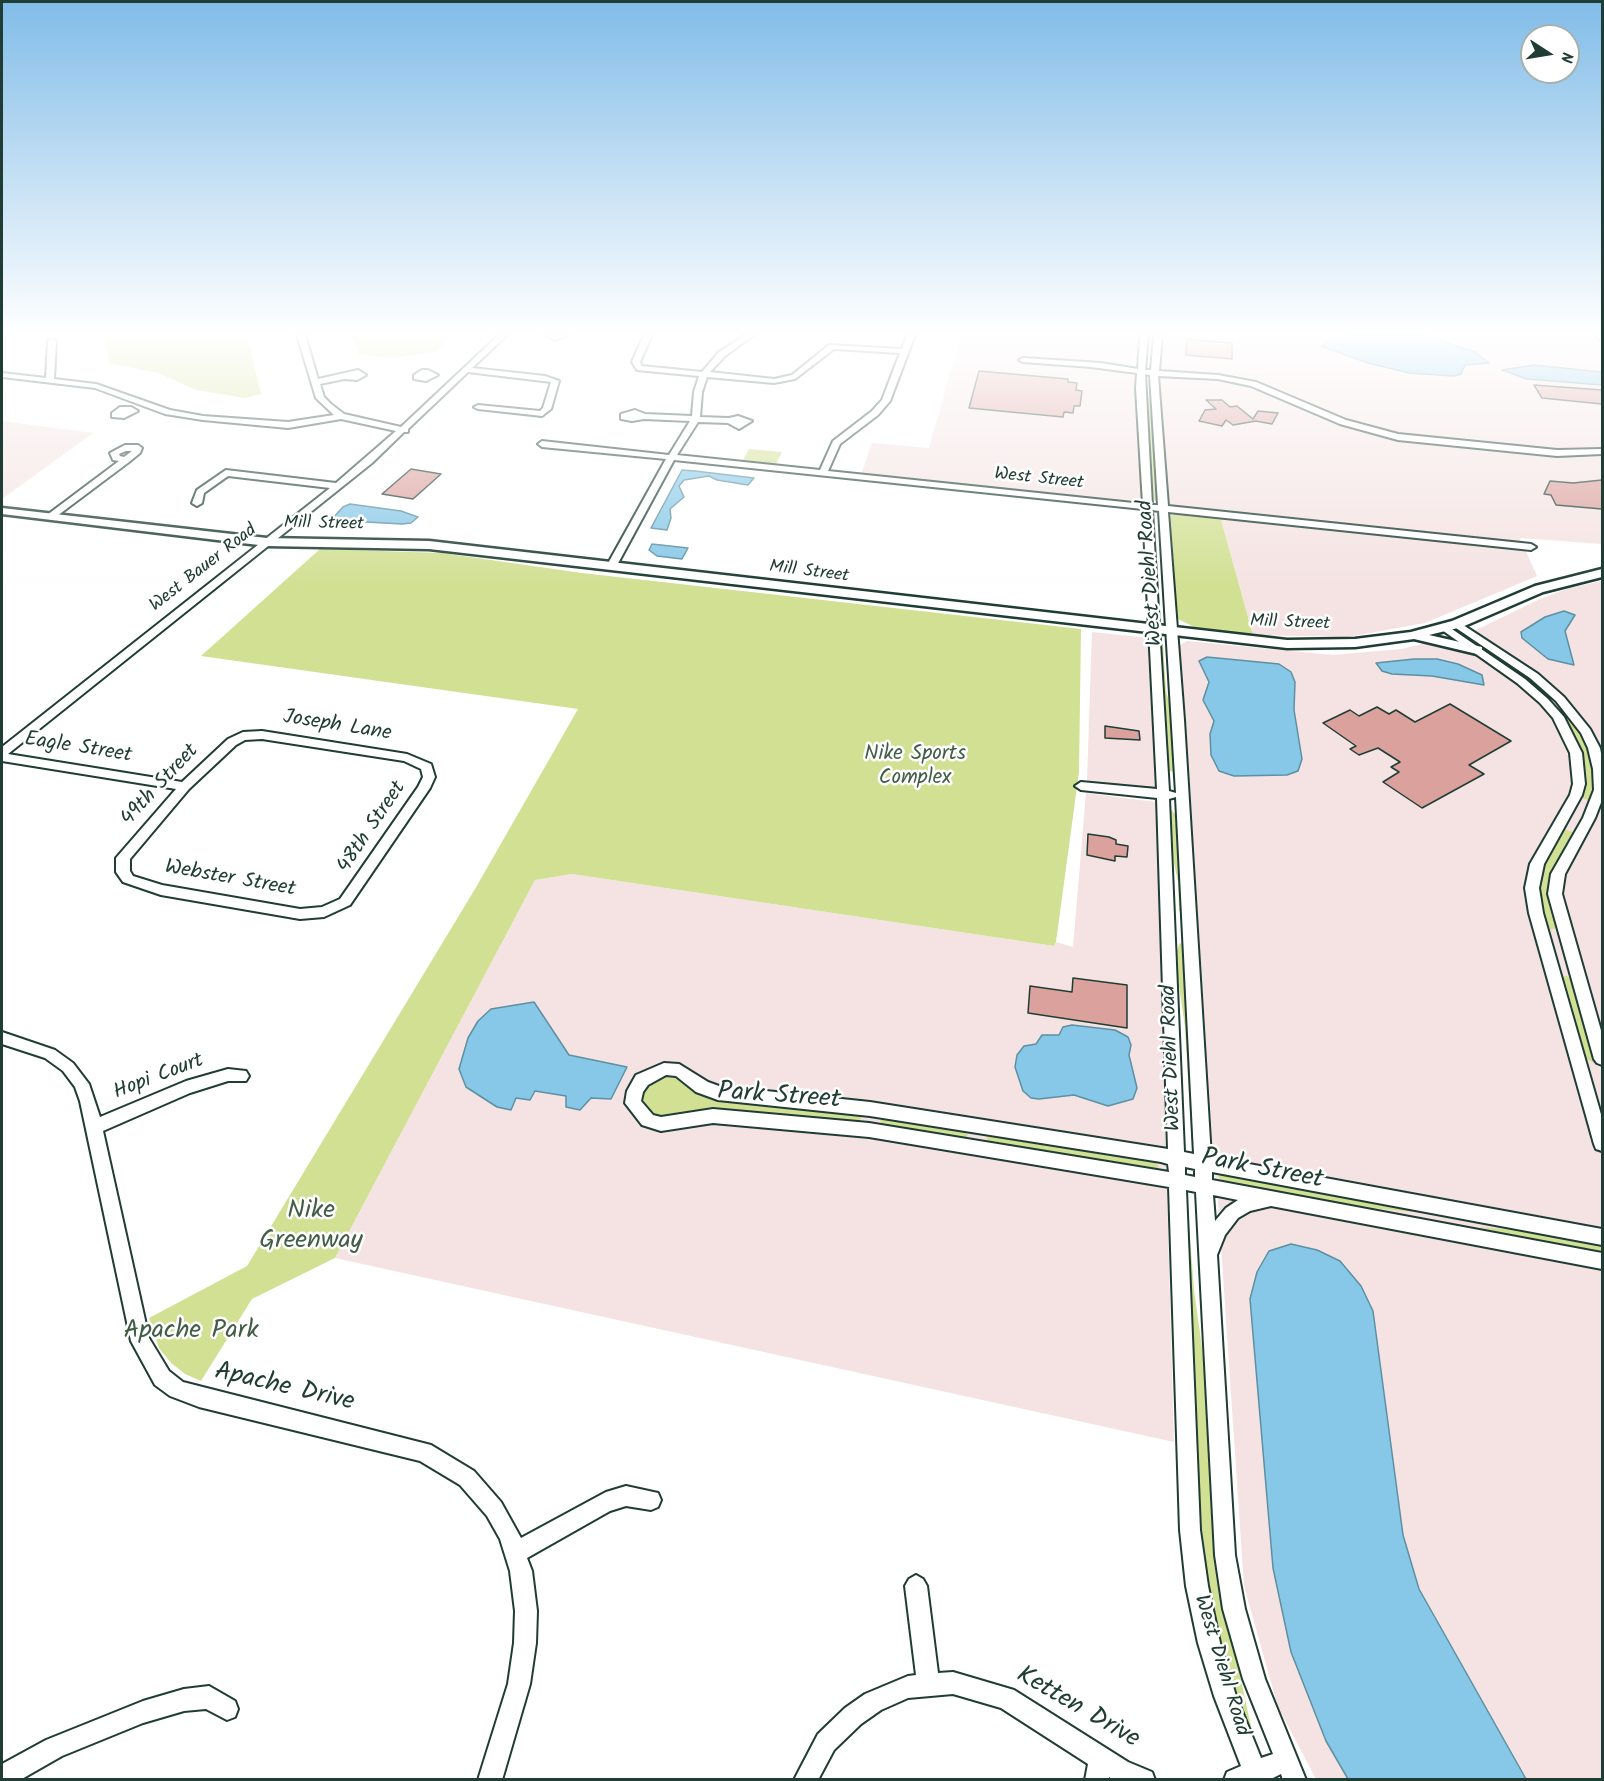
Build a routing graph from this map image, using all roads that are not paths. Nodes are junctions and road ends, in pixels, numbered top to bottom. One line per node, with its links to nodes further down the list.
1 (211, 418): 2 (street)
2 (331, 418)
3 (349, 418): 12 (street)
4 (417, 418): 12 (street, West Bauer Road)
5 (680, 418): 10 (street)
6 (869, 418): 17 (street)
7 (1143, 418): 20 (street, West Diehl Road)
8 (1157, 418): 21 (street, West Diehl Road)
9 (1334, 418): 14 (street)
10 (696, 419): 11 (street); 15 (street)
11 (730, 421)
12 (405, 430): 18 (street, West Bauer Road)
13 (542, 444): 15 (street, West Street)
14 (1602, 451)
15 (671, 458): 17 (street, West Street); 26 (street)
16 (126, 460): 23 (street)
17 (823, 473): 20 (street, West Street)
18 (338, 486): 19 (street); 24 (street, West Bauer Road)
19 (197, 503)
20 (1148, 508): 21 (street, West Street); 29 (street, West Diehl Road)
21 (1162, 509): 25 (street, West Street); 30 (street, West Diehl Road)
22 (2, 511): 23 (main road, Mill Street)
23 (50, 517): 24 (main road, Mill Street)
24 (267, 542): 26 (main road, Mill Street); 34 (street, West Bauer Road)
25 (1532, 548)
26 (611, 567): 29 (main road, Mill Street)
27 (1602, 573): 28 (main road, Mill Street)
28 (1452, 626): 31 (main road, Mill Street); 32 (street); 43 (street)
29 (1155, 630): 30 (main road, Mill Street); 39 (street, West Diehl Road)
30 (1172, 632): 31 (main road, Mill Street); 38 (street, West Diehl Road)
31 (1412, 636): 32 (main road)
32 (1477, 650): 46 (street)
33 (243, 736): 35 (street, Joseph Lane); 36 (street, 49th Street)
34 (4, 750): 36 (street, Eagle Street)
35 (423, 764): 41 (street, 48th Street)
36 (185, 786): 40 (street, 49th Street)
37 (1081, 786): 39 (street)
38 (1182, 794): 39 (street); 48 (street, West Diehl Road)
39 (1163, 796): 47 (street, West Diehl Road)
40 (123, 872): 41 (street, Webster Street)
41 (335, 908)
42 (2, 1038): 45 (street, Apache Drive)
43 (1602, 1059)
44 (241, 1076): 45 (street, Hopi Court)
45 (94, 1127): 56 (street, Apache Drive)
46 (1602, 1144)
47 (1177, 1158): 48 (street, Park Street); 49 (street, West Diehl Road); 49 (street, Park Street)
48 (1203, 1163): 50 (street, West Diehl Road); 52 (street, Park Street)
49 (1178, 1181): 50 (street, Park Street); 63 (street, West Diehl Road)
50 (1204, 1186): 51 (street, Park Street); 53 (street, West Diehl Road)
51 (1273, 1199): 53 (street); 54 (street, Park Street)
52 (1602, 1237)
53 (1208, 1256): 61 (street, West Diehl Road)
54 (1602, 1261)
55 (651, 1500): 56 (street)
56 (515, 1553): 64 (street, Apache Drive)
57 (916, 1586): 58 (street)
58 (928, 1685): 60 (street, Ketten Drive); 65 (street, Ketten Drive)
59 (227, 1709): 62 (street)
60 (1099, 1769): 66 (street, Ketten Drive)
61 (1291, 1770): 63 (street)
62 (2, 1777)
63 (1249, 1777)
64 (490, 1779)
65 (804, 1779)
66 (1144, 1779)

